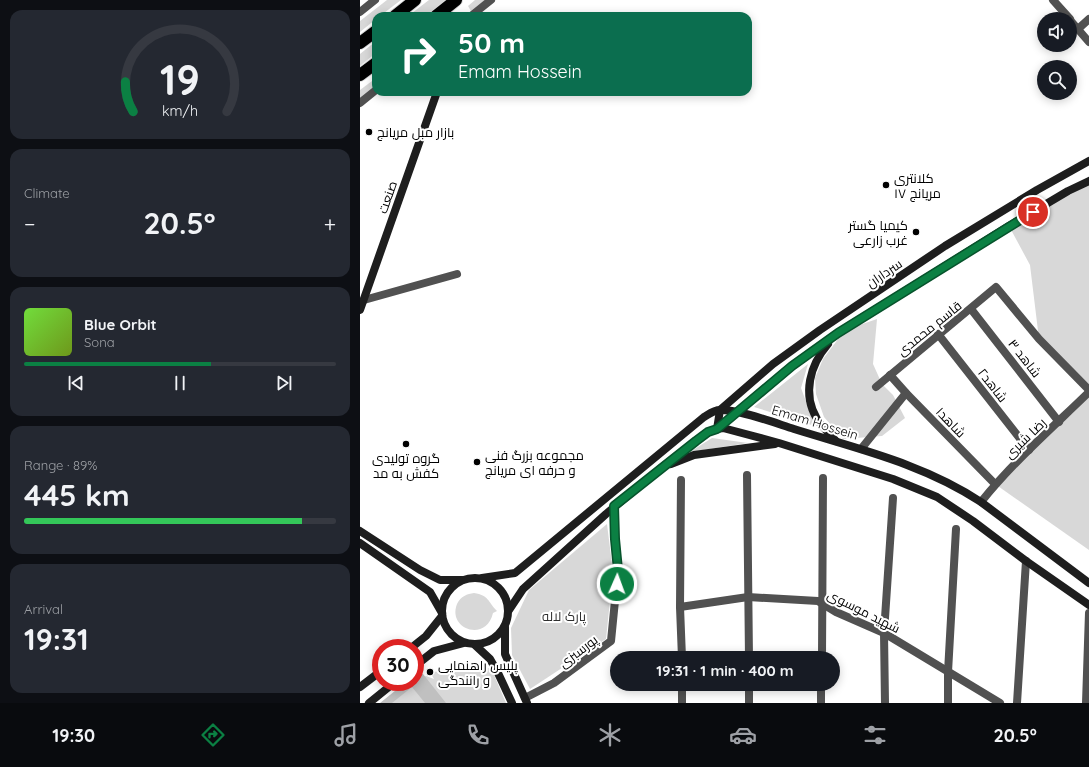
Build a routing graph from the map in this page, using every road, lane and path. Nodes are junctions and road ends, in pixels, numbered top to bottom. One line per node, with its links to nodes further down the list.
1 (376, 0): 6 (street)
2 (415, 0): 7 (highway)
3 (491, 0): 9 (street)
4 (1053, 0): 10 (street)
5 (453, 7): 8 (highway)
6 (360, 12)
7 (400, 12)
8 (444, 12)
9 (475, 12)
10 (1064, 12)
11 (1089, 19): 12 (street)
12 (1078, 29): 14 (street)
13 (372, 34): 15 (highway)
14 (1089, 42)
15 (360, 43)
16 (372, 66): 17 (highway)
17 (360, 76)
18 (372, 93): 20 (street)
19 (436, 96): 24 (main road, صنعت)
20 (360, 103)
21 (1089, 161): 33 (main road, سرداران)
22 (1089, 181): 27 (main road)
23 (457, 274): 24 (street)
24 (364, 300): 26 (main road, صنعت)
25 (971, 309): 28 (street, قاسم محمدی); 31 (street, قاسم محمدی); 35 (street, شاهد ۳)
26 (360, 310)
27 (838, 333): 34 (main road); 37 (main road)
28 (938, 334): 29 (street, قاسم محمدی); 40 (street, شاهد۲)
29 (890, 375): 30 (street, قاسم محمدی); 32 (street, شاهد۱)
30 (876, 387)
31 (1089, 391): 35 (street, رضا شیری)
32 (906, 393): 39 (street); 45 (street, شاهد۱)
33 (720, 410): 34 (main road, Emam Hossein); 36 (main road); 53 (main road)
34 (737, 412): 36 (main road); 37 (main road, Emam Hossein)
35 (1059, 422): 40 (street, رضا شیری)
36 (717, 429): 38 (main road); 41 (main road)
37 (836, 441): 39 (main road, Emam Hossein)
38 (779, 443): 41 (main road); 52 (main road)
39 (861, 449): 47 (main road, Emam Hossein)
40 (1029, 450): 45 (street, رضا شیری)
41 (661, 468): 48 (main road)
42 (747, 475): 56 (street)
43 (823, 478): 57 (street)
44 (682, 480): 59 (street)
45 (995, 484): 47 (street, رضا شیری)
46 (893, 498): 64 (street)
47 (980, 502): 55 (main road, Emam Hossein)
48 (614, 506): 60 (main road); 79 (street, پورسبزی)
49 (956, 529): 72 (street)
50 (360, 531): 54 (main road)
51 (360, 543): 62 (main road)
52 (1026, 561): 58 (main road); 88 (street)
53 (482, 578): 54 (main road); 60 (main road)
54 (465, 580): 62 (main road)
55 (1089, 582)
56 (748, 596): 57 (street, شهید موسوی); 59 (street, شهید موسوی); 69 (street)
57 (823, 605): 64 (street, شهید موسوی); 70 (street)
58 (1089, 605)
59 (680, 607): 68 (street)
60 (509, 610): 63 (main road)
61 (1089, 613): 89 (street)
62 (442, 614): 65 (main road); 66 (main road)
63 (505, 627): 67 (main road); 79 (main road)
64 (884, 633): 72 (street, شهید موسوی); 85 (street)
65 (422, 639)
66 (464, 643): 67 (main road); 71 (main road)
67 (475, 645): 81 (main road)
68 (682, 651)
69 (749, 651)
70 (822, 651)
71 (424, 659)
72 (948, 672): 86 (street); 87 (street, شهید موسوی)
73 (372, 678): 74 (main road)
74 (360, 687)
75 (384, 691): 80 (main road)
76 (682, 691): 82 (street)
77 (749, 691): 83 (street)
78 (821, 691): 84 (street)
79 (526, 701)
80 (369, 703)
81 (512, 703)
82 (682, 703)
83 (749, 703)
84 (821, 703)
85 (885, 703)
86 (948, 703)
87 (1000, 703)
88 (1017, 703)
89 (1086, 703)

